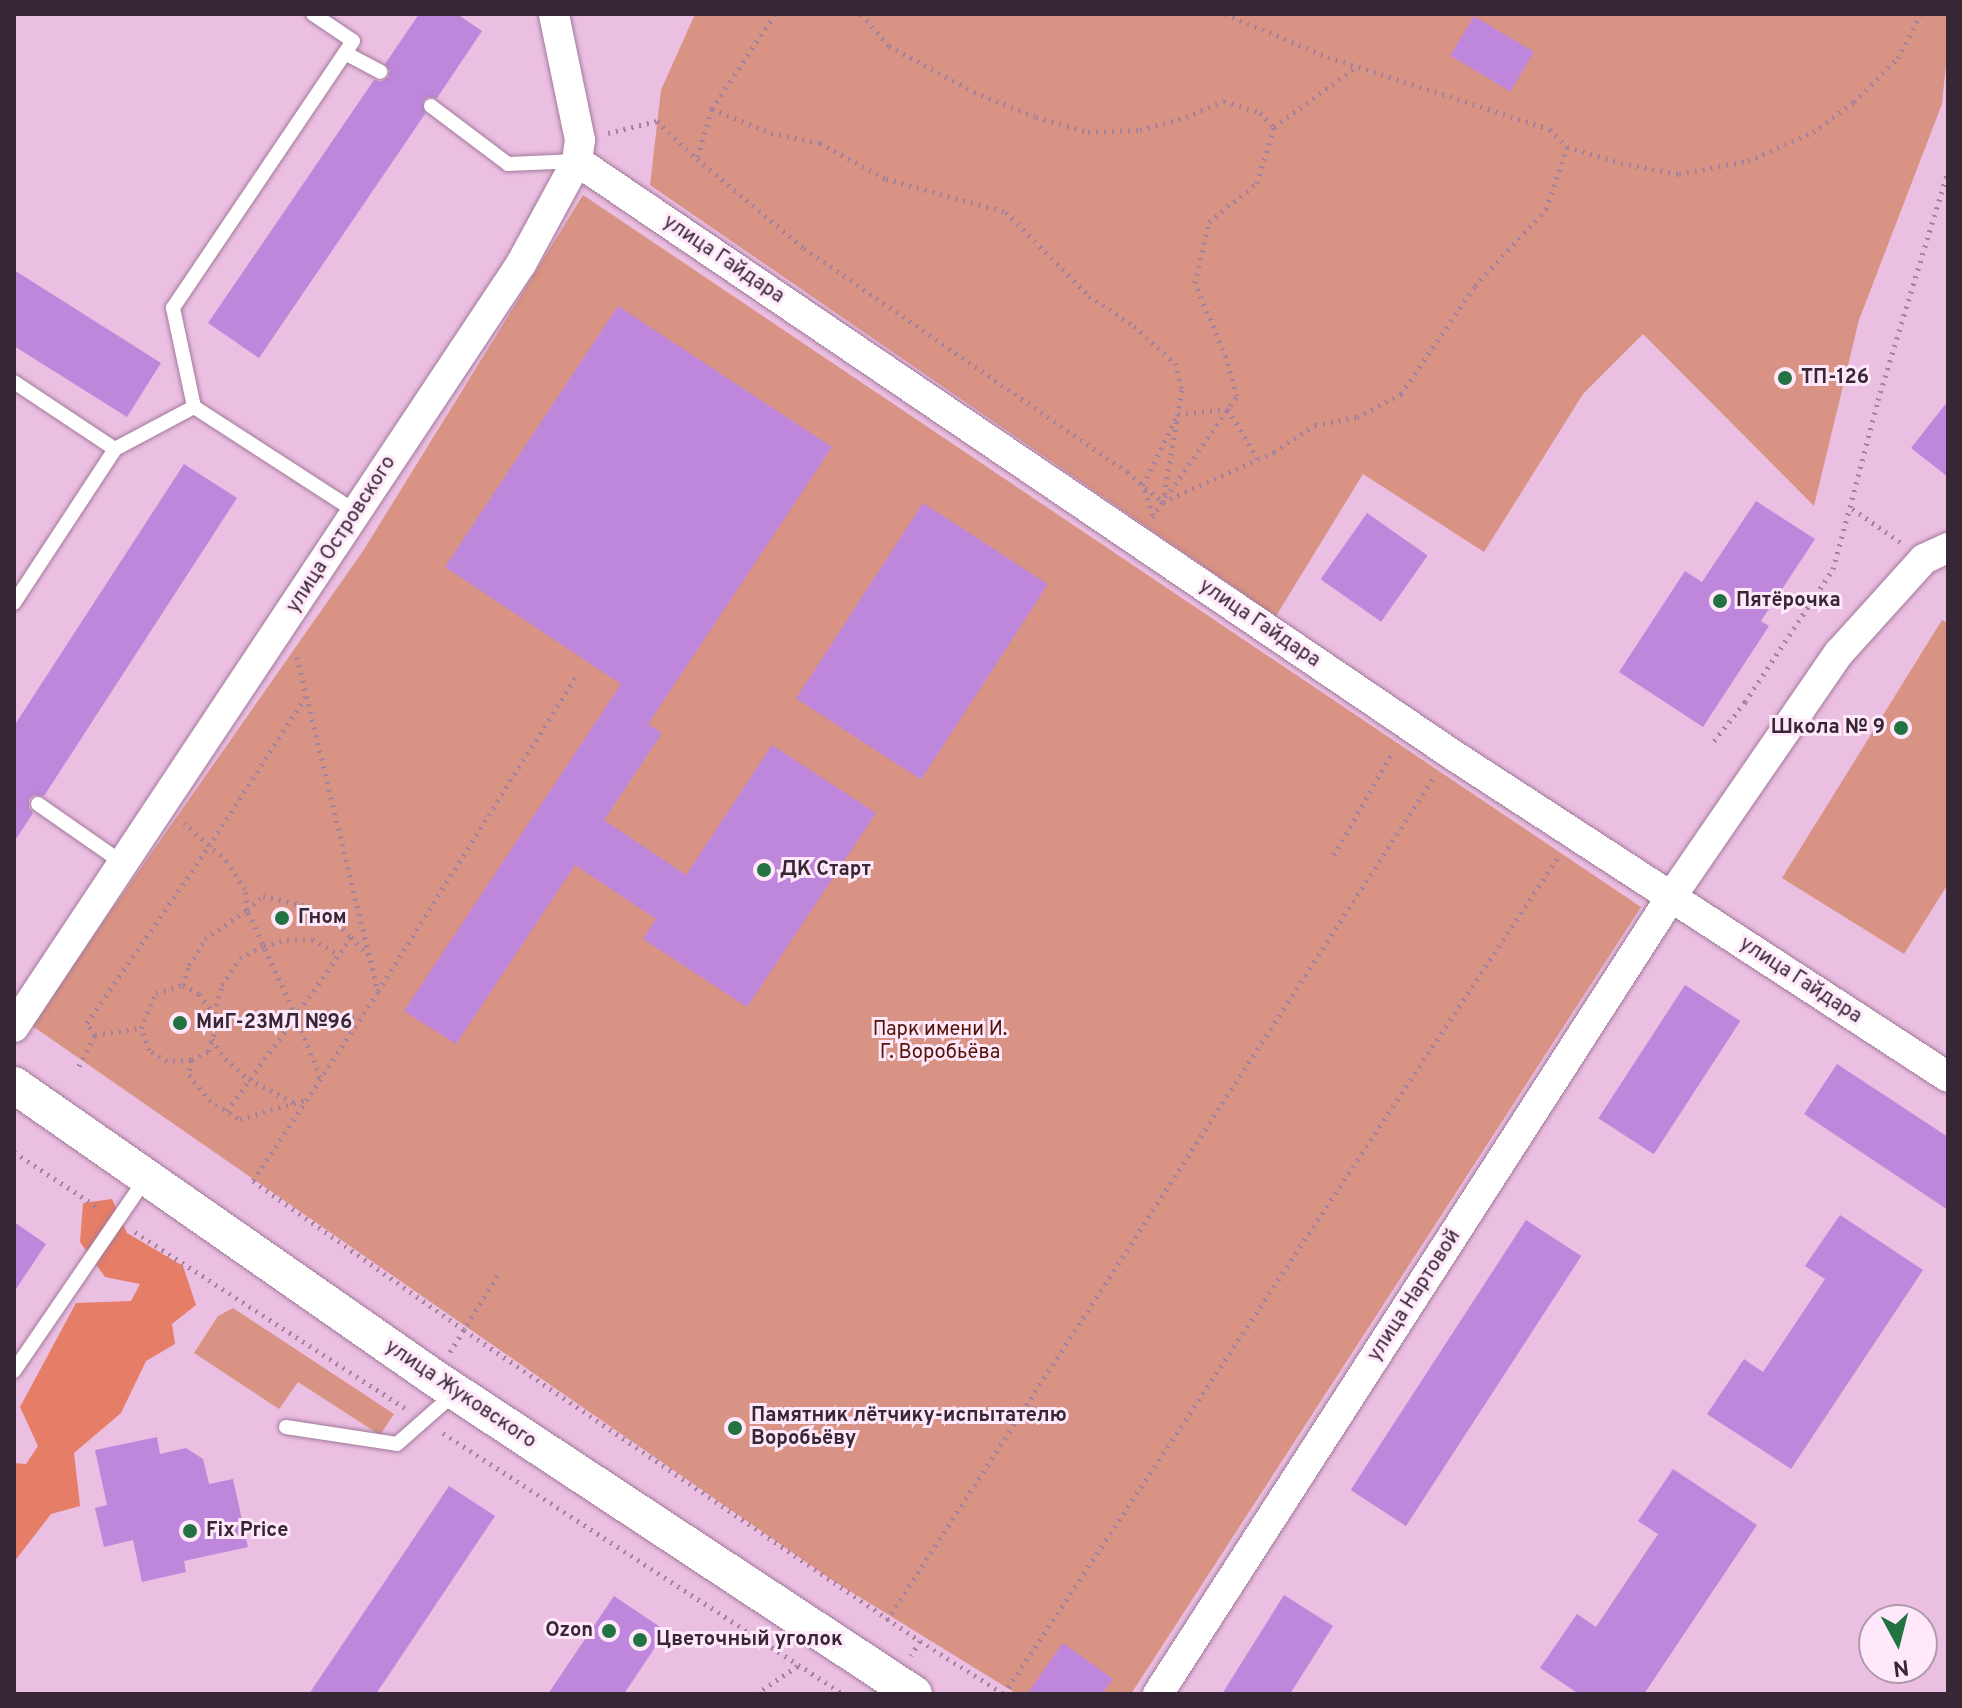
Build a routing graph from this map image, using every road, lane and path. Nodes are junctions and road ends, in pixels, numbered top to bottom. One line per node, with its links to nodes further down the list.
1 (313, 14): 7 (lane)
2 (554, 14): 14 (street)
3 (775, 14): 11 (path)
4 (861, 14): 12 (path)
5 (1225, 14): 8 (path)
6 (1921, 14): 13 (path)
7 (345, 53): 9 (lane); 18 (lane)
8 (1356, 67): 12 (path); 13 (path)
9 (380, 72)
10 (431, 106): 14 (lane)
11 (712, 109): 15 (path); 20 (path)
12 (1274, 127): 19 (path)
13 (1567, 147): 22 (path)
14 (579, 150): 15 (path); 26 (street, улица Островского); 33 (street, улица Гайдара)
15 (697, 159): 23 (path)
16 (1948, 171): 25 (path)
17 (14, 382): 21 (lane)
18 (194, 407): 21 (lane); 26 (lane)
19 (1228, 409): 20 (path); 22 (path); 24 (path)
20 (1178, 414): 23 (path); 24 (path)
21 (115, 449): 29 (lane)
22 (1258, 459): 24 (path)
23 (1143, 485): 24 (path); 27 (path)
24 (1163, 502)
25 (1850, 507): 28 (path); 34 (path)
26 (356, 512): 41 (street, улица Островского)
27 (1153, 515)
28 (1936, 553): 42 (street, улица Нартовой)
29 (14, 603)
30 (295, 649): 32 (path)
31 (578, 674): 49 (path)
32 (306, 695): 39 (path); 47 (path)
33 (1409, 725): 35 (street, улица Гайдара); 40 (path)
34 (1714, 741)
35 (1450, 753): 38 (street, улица Гайдара); 68 (path)
36 (38, 804): 41 (lane)
37 (177, 816): 39 (path)
38 (1573, 834): 42 (street, улица Гайдара); 73 (path)
39 (209, 846): 43 (path); 55 (path)
40 (1334, 855)
41 (124, 864): 53 (street, улица Островского)
42 (1671, 897): 60 (street, улица Гайдара); 77 (street, улица Нартовой)
43 (247, 910): 44 (path); 45 (path); 48 (path)
44 (351, 937): 46 (path); 47 (path)
45 (264, 946): 46 (path); 50 (path); 51 (path)
46 (339, 955): 50 (path)
47 (369, 956): 49 (path)
48 (183, 985): 51 (path); 54 (path)
49 (378, 992): 52 (path)
50 (296, 1016): 51 (path); 52 (path); 59 (path); 61 (path)
51 (214, 1017): 56 (path)
52 (360, 1017): 59 (path)
53 (14, 1027)
54 (141, 1028): 55 (path); 57 (path)
55 (95, 1035): 58 (path)
56 (212, 1039): 57 (path); 61 (path)
57 (191, 1060): 65 (path)
58 (79, 1066)
59 (320, 1077): 63 (path)
60 (1948, 1077)
61 (249, 1079): 64 (path); 65 (path)
62 (14, 1085): 66 (street, улица Жуковского)
63 (305, 1099): 64 (path); 68 (path)
64 (294, 1103): 65 (path)
65 (227, 1111)
66 (147, 1177): 70 (lane); 71 (street, улица Жуковского)
67 (498, 1275): 68 (path)
68 (464, 1330): 69 (path)
69 (450, 1353)
70 (14, 1371)
71 (456, 1392): 72 (lane); 76 (street, улица Жуковского)
72 (286, 1427)
73 (920, 1641)
74 (799, 1665): 75 (path)
75 (756, 1694)
76 (914, 1694)
77 (1158, 1694)

